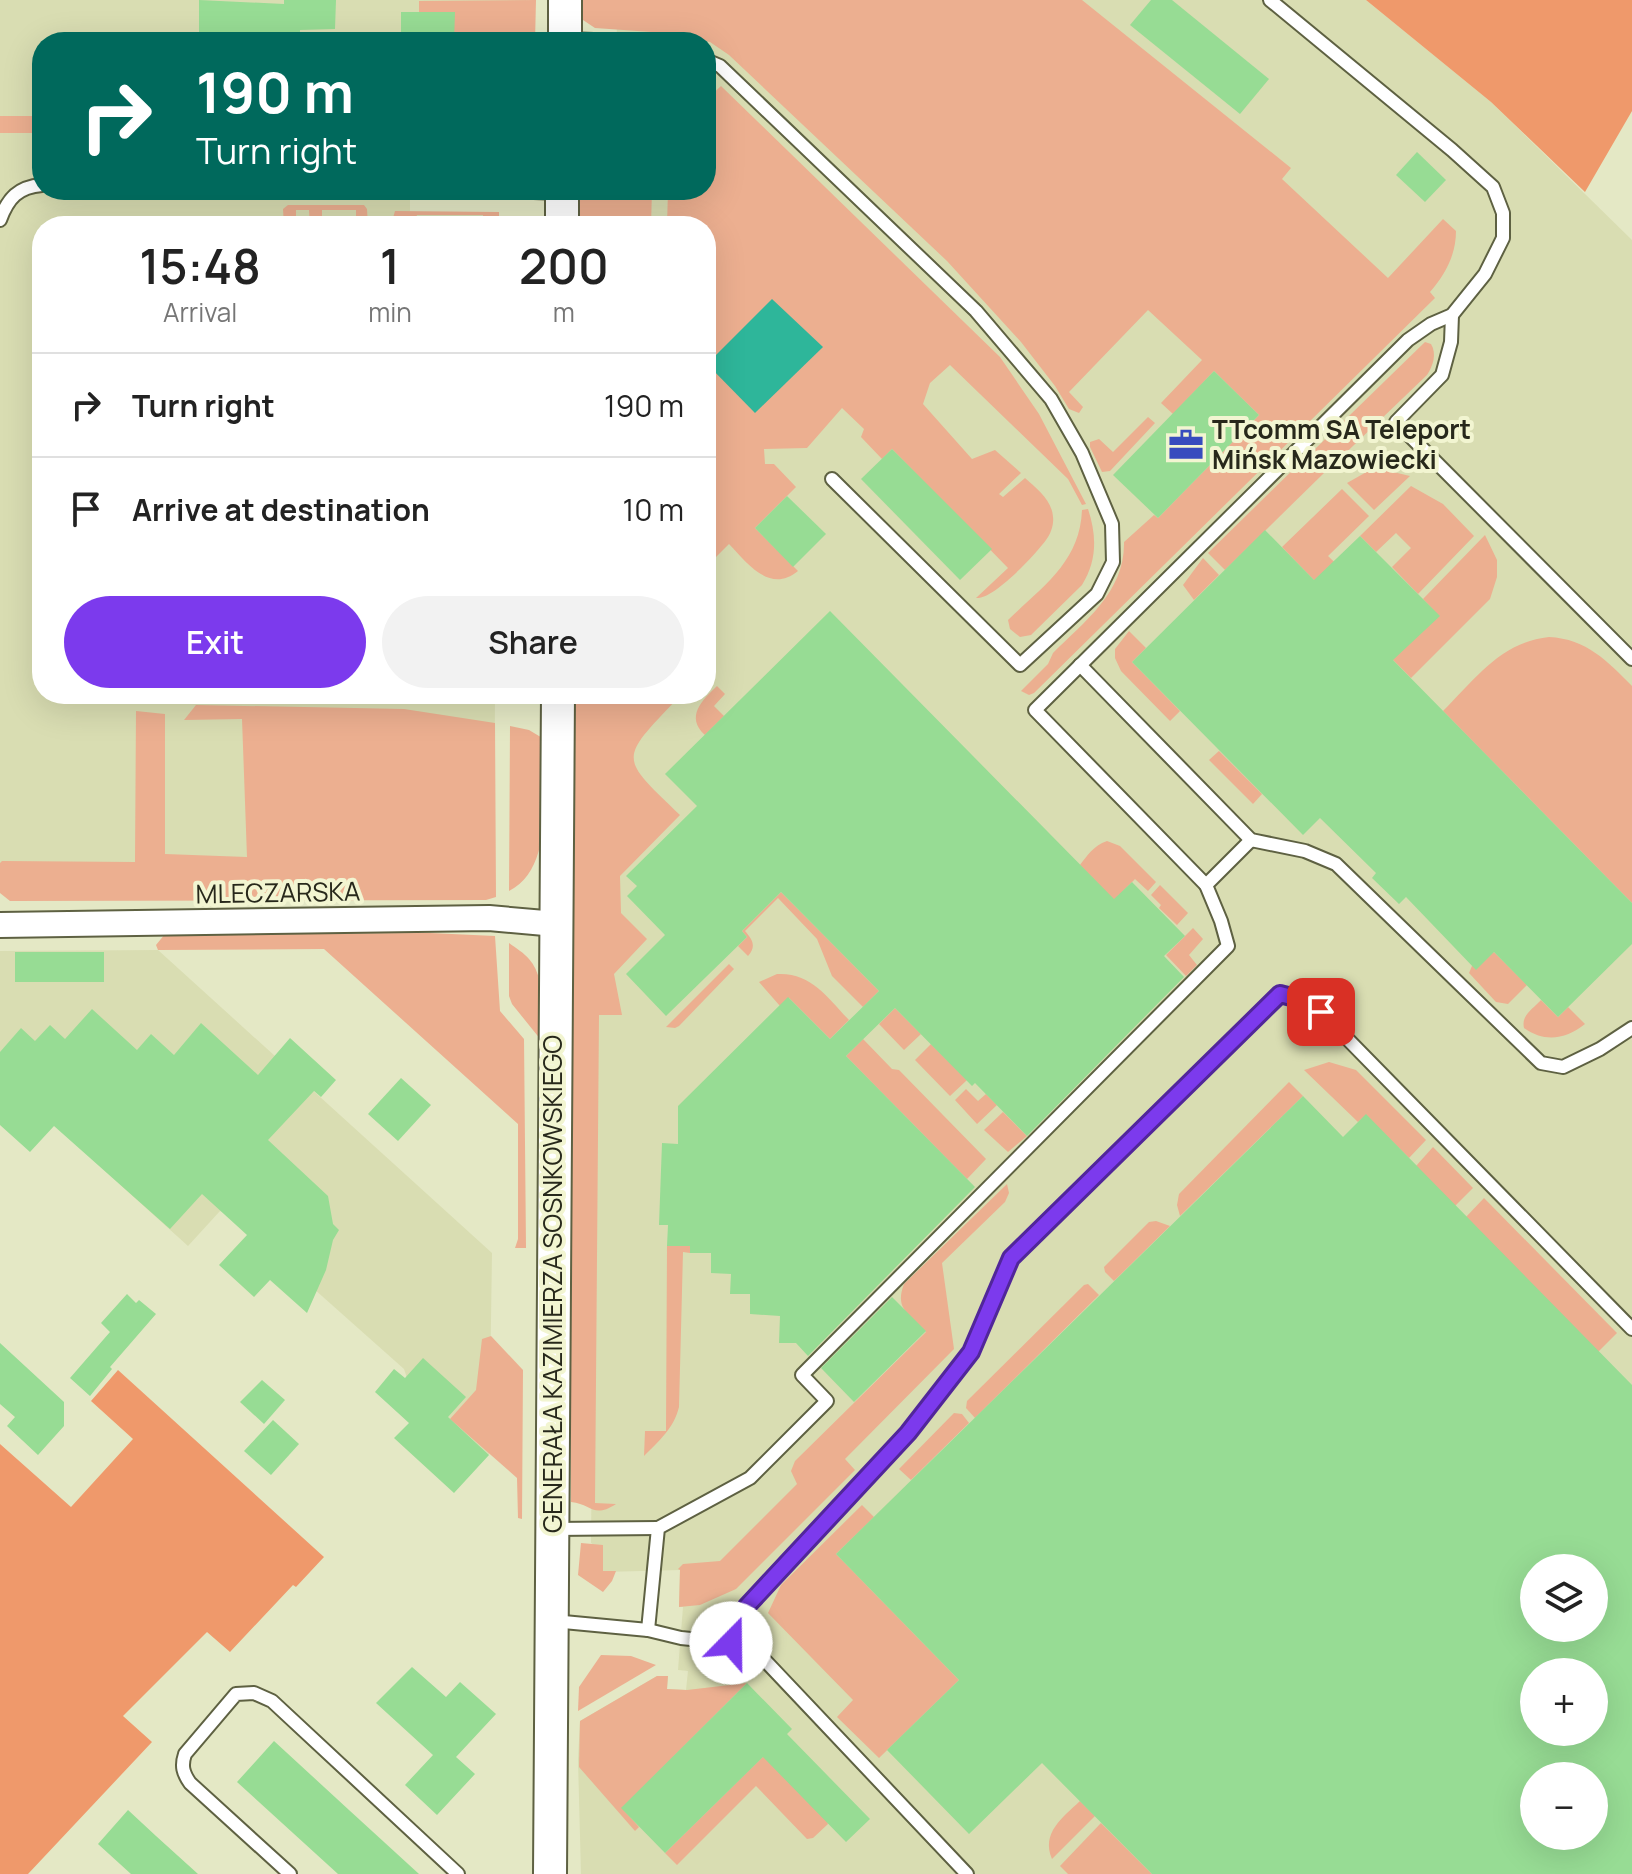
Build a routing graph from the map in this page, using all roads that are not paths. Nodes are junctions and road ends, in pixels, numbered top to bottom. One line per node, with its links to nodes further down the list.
1 (565, 0): 3 (street)
2 (1270, 0): 7 (lane)
3 (565, 32)
4 (716, 64): 8 (lane)
5 (32, 187): 6 (lane)
6 (0, 220)
7 (1452, 315): 9 (lane); 10 (lane)
8 (832, 479)
9 (1632, 659)
10 (1080, 665): 12 (lane); 13 (lane)
11 (558, 704): 14 (street, GENERAŁA KAZIMIERZA SOSNKOWSKIEGO)
12 (1251, 840): 13 (lane); 16 (lane)
13 (1206, 885): 18 (lane)
14 (556, 924): 15 (street, MLECZARSKA); 19 (street, GENERAŁA KAZIMIERZA SOSNKOWSKIEGO)
15 (0, 925)
16 (1632, 1028)
17 (1632, 1329): 22 (lane)
18 (658, 1528): 19 (lane); 21 (lane)
19 (552, 1529): 20 (street, GENERAŁA KAZIMIERZA SOSNKOWSKIEGO)
20 (550, 1621): 21 (lane); 25 (street, GENERAŁA KAZIMIERZA SOSNKOWSKIEGO)
21 (648, 1630): 22 (lane)
22 (731, 1643): 26 (lane)
23 (290, 1874): 24 (lane)
24 (458, 1874)
25 (550, 1874)
26 (967, 1874)

